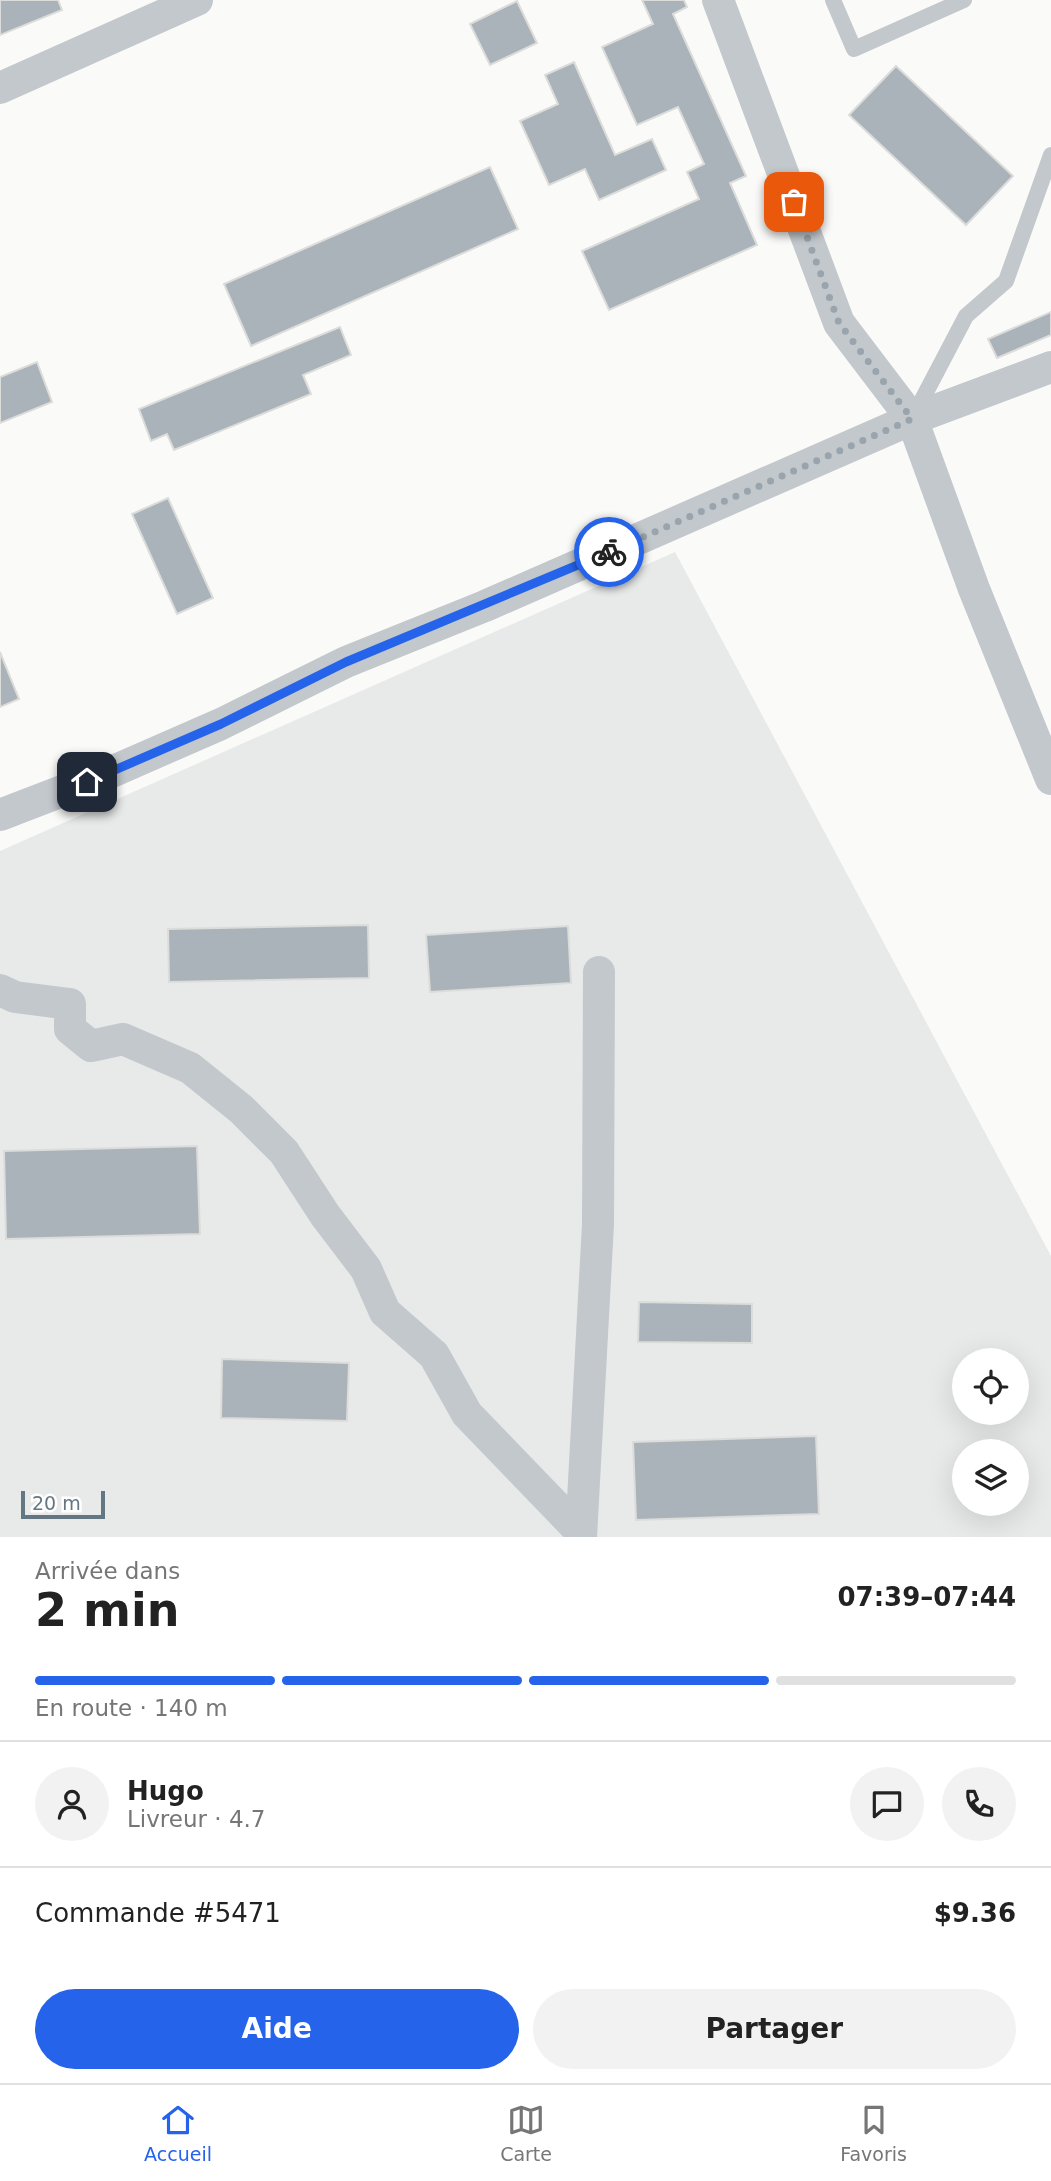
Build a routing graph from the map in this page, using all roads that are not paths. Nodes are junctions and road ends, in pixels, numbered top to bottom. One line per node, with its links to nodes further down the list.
1 (198, 0): 5 (street)
2 (718, 0): 8 (street)
3 (833, 0): 4 (lane)
4 (964, 0)
5 (0, 89)
6 (1051, 155): 8 (lane)
7 (1051, 367): 8 (street)
8 (912, 419): 9 (street); 10 (street)
9 (1051, 779)
10 (0, 815)
11 (599, 972): 13 (street)
12 (0, 990): 13 (street)
13 (580, 1533)

